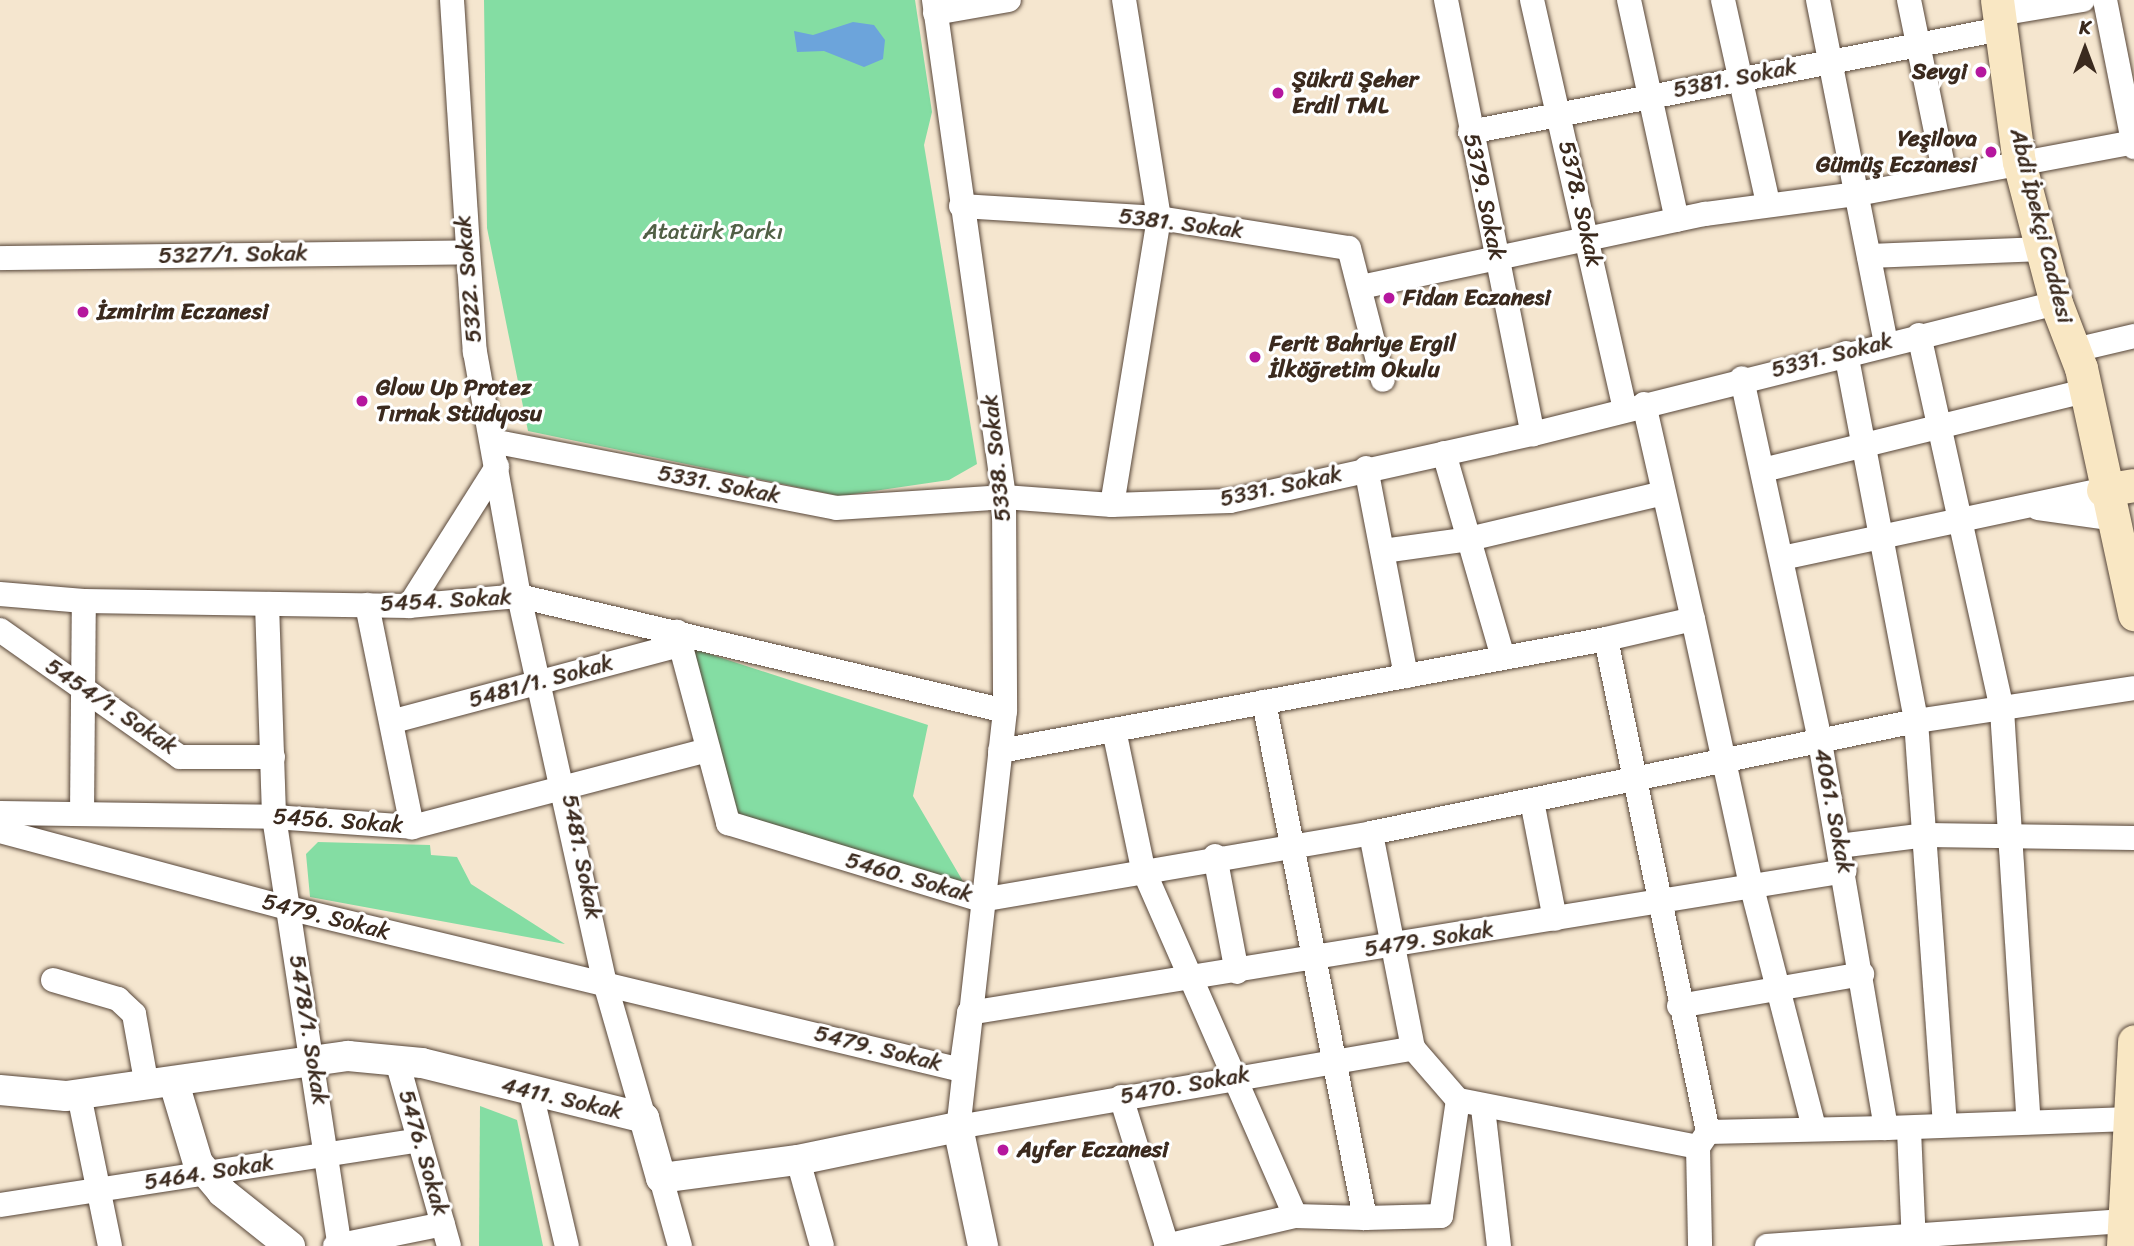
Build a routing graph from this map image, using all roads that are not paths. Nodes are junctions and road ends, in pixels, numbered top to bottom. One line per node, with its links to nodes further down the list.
1 (452, 0): 30 (street, 5322. Sokak)
2 (1009, 0): 12 (street)
3 (1124, 0): 26 (street)
4 (1446, 0): 19 (street, 5379. Sokak)
5 (1532, 0): 18 (street, 5378. Sokak)
6 (1629, 0): 17 (street)
7 (1723, 0): 16 (street)
8 (1818, 0): 15 (street)
9 (1909, 0): 14 (street)
10 (2082, 0): 13 (street, 5381. Sokak)
11 (2105, 0): 20 (street)
12 (934, 7): 25 (street)
13 (1999, 14): 14 (street, 5381. Sokak); 21 (main road, Abdi İpekçi Caddesi)
14 (1918, 44): 15 (street, 5381. Sokak); 22 (street)
15 (1831, 60): 16 (street, 5381. Sokak); 23 (street)
16 (1740, 78): 17 (street, 5381. Sokak); 24 (street)
17 (1649, 95): 18 (street, 5381. Sokak); 27 (street)
18 (1559, 112): 19 (street, 5381. Sokak); 28 (street, 5378. Sokak)
19 (1470, 132): 31 (street, 5379. Sokak)
20 (2134, 144): 21 (street)
21 (2020, 162): 22 (street); 29 (main road, Abdi İpekçi Caddesi)
22 (1945, 176): 23 (street)
23 (1857, 194): 24 (street); 32 (street)
24 (1768, 204): 27 (street)
25 (961, 206): 26 (street, 5381. Sokak); 55 (street, 5338. Sokak)
26 (1159, 218): 34 (street, 5381. Sokak); 56 (street)
27 (1677, 220): 28 (street)
28 (1587, 237): 31 (street); 43 (street, 5378. Sokak)
29 (2043, 249): 32 (street); 35 (main road, Abdi İpekçi Caddesi)
30 (467, 252): 33 (street, 5327/1. Sokak); 46 (street, 5322. Sokak)
31 (1496, 255): 34 (street); 45 (street, 5379. Sokak)
32 (1869, 256): 38 (street)
33 (0, 258)
34 (1361, 287): 42 (street, 5381. Sokak)
35 (2056, 303): 36 (street, 5331. Sokak); 40 (main road, Abdi İpekçi Caddesi)
36 (1919, 335): 38 (street, 5331. Sokak); 44 (street)
37 (2134, 336): 40 (street)
38 (1886, 343): 39 (street, 5331. Sokak)
39 (1846, 353): 41 (street, 5331. Sokak); 47 (street)
40 (2080, 370): 44 (street); 53 (main road, Abdi İpekçi Caddesi)
41 (1742, 378): 43 (street, 5331. Sokak); 51 (street, 4061. Sokak)
42 (1383, 380)
43 (1634, 406): 45 (street, 5331. Sokak); 52 (street, 5378. Sokak)
44 (1939, 427): 47 (street); 58 (street)
45 (1533, 434): 48 (street, 5331. Sokak)
46 (492, 441): 49 (street, 5322. Sokak); 55 (street, 5331. Sokak)
47 (1864, 445): 51 (street); 59 (street)
48 (1444, 453): 50 (street, 5331. Sokak); 60 (street)
49 (497, 467): 64 (street, 5322. Sokak); 68 (street)
50 (1366, 468): 56 (street, 5331. Sokak); 61 (street)
51 (1763, 470): 62 (street, 4061. Sokak)
52 (1664, 493): 60 (street); 70 (street, 5378. Sokak)
53 (2118, 494): 54 (street); 54 (street); 57 (street); 69 (main road, Abdi İpekçi Caddesi)
54 (2069, 496): 57 (street)
55 (1004, 497): 56 (street, 5331. Sokak); 81 (street, 5338. Sokak)
56 (1112, 505)
57 (2038, 508): 58 (street)
58 (1959, 522): 59 (street); 80 (street)
59 (1882, 537): 62 (street); 83 (street)
60 (1468, 539): 61 (street); 74 (street)
61 (1383, 551): 75 (street)
62 (1783, 558): 85 (street, 4061. Sokak)
63 (0, 594): 65 (street, 5454. Sokak)
64 (519, 596): 68 (street, 5454. Sokak); 72 (street, 5454. Sokak); 76 (street, 5481. Sokak)
65 (84, 601): 66 (street, 5454. Sokak); 78 (street)
66 (267, 604): 67 (street, 5454. Sokak); 88 (street, 5478/1. Sokak)
67 (367, 605): 68 (street, 5454. Sokak); 82 (street)
68 (409, 606)
69 (2134, 614)
70 (1693, 619): 73 (street); 89 (street, 5378. Sokak)
71 (0, 630): 78 (street, 5454/1. Sokak)
72 (677, 632): 76 (street, 5481/1. Sokak); 81 (street, 5454. Sokak); 86 (street, 5460. Sokak)
73 (1606, 639): 74 (street); 90 (street)
74 (1503, 658): 75 (street)
75 (1406, 676): 79 (street)
76 (543, 682): 82 (street, 5481/1. Sokak); 91 (street, 5481. Sokak)
77 (2134, 688): 80 (street, 5460. Sokak)
78 (83, 690): 88 (street, 5454/1. Sokak); 94 (street)
79 (1264, 702): 84 (street); 102 (street)
80 (2002, 710): 83 (street, 5460. Sokak); 100 (street)
81 (1005, 711): 87 (street, 5338. Sokak)
82 (394, 721): 96 (street)
83 (1916, 721): 85 (street, 5460. Sokak); 99 (street)
84 (1114, 730): 87 (street); 105 (street)
85 (1820, 740): 89 (street, 5460. Sokak); 103 (street, 4061. Sokak)
86 (708, 750): 91 (street, 5456. Sokak); 108 (street, 5460. Sokak)
87 (1000, 751): 108 (street, 5338. Sokak)
88 (273, 758): 95 (street, 5478/1. Sokak)
89 (1725, 763): 90 (street, 5460. Sokak); 107 (street, 5378. Sokak)
90 (1635, 781): 92 (street, 5460. Sokak); 109 (street)
91 (566, 783): 96 (street, 5456. Sokak); 118 (street, 5481. Sokak)
92 (1532, 801): 98 (street, 5460. Sokak); 111 (street)
93 (0, 813): 94 (street, 5456. Sokak)
94 (82, 814): 95 (street, 5456. Sokak)
95 (274, 817): 96 (street, 5456. Sokak); 110 (street, 5478/1. Sokak)
96 (412, 827)
97 (0, 831): 110 (street, 5479. Sokak)
98 (1371, 833): 102 (street, 5460. Sokak); 112 (street)
99 (1926, 835): 100 (street); 103 (street); 138 (street)
100 (2015, 835): 101 (street); 137 (street)
101 (2134, 838)
102 (1294, 842): 104 (street, 5460. Sokak); 113 (street)
103 (1839, 846): 106 (street, 4061. Sokak)
104 (1215, 856): 105 (street, 5460. Sokak); 114 (street)
105 (1143, 869): 108 (street, 5460. Sokak); 117 (street)
106 (1845, 870): 107 (street, 5479. Sokak); 115 (street, 4061. Sokak)
107 (1751, 884): 109 (street, 5479. Sokak); 119 (street, 5378. Sokak)
108 (981, 900): 126 (street, 5338. Sokak)
109 (1655, 901): 111 (street, 5479. Sokak); 120 (street)
110 (288, 908): 118 (street, 5479. Sokak); 125 (street, 5478/1. Sokak)
111 (1555, 919): 112 (street, 5479. Sokak)
112 (1395, 948): 113 (street, 5479. Sokak); 122 (street)
113 (1315, 958): 114 (street, 5479. Sokak); 123 (street)
114 (1237, 972): 117 (street, 5479. Sokak)
115 (1861, 974): 119 (street); 141 (street, 4061. Sokak)
116 (53, 980): 128 (street)
117 (1192, 980): 126 (street, 5479. Sokak); 127 (street)
118 (606, 983): 126 (street, 5479. Sokak); 135 (street, 5481. Sokak)
119 (1778, 989): 120 (street); 140 (street, 5378. Sokak)
120 (1679, 1006): 143 (street)
121 (2134, 1041): 136 (main road)
122 (1413, 1048): 123 (street, 5470. Sokak); 133 (street)
123 (1334, 1058): 127 (street, 5470. Sokak); 151 (street)
124 (397, 1061): 125 (street, 4411. Sokak); 130 (street, 4411. Sokak); 142 (street, 5476. Sokak)
125 (314, 1063): 128 (street, 4411. Sokak); 144 (street, 5478/1. Sokak)
126 (961, 1070): 139 (street)
127 (1237, 1076): 132 (street, 5470. Sokak); 150 (street)
128 (161, 1085): 131 (street, 4411. Sokak); 146 (street)
129 (0, 1090): 131 (street, 4411. Sokak)
130 (531, 1093): 135 (street, 4411. Sokak); 159 (street)
131 (79, 1095): 148 (street)
132 (1121, 1097): 139 (street, 5470. Sokak); 163 (street)
133 (1458, 1100): 134 (street); 151 (street)
134 (1483, 1108): 143 (street); 164 (street)
135 (644, 1118): 147 (street, 4411. Sokak)
136 (2131, 1119): 137 (street); 152 (main road)
137 (2029, 1122): 138 (street)
138 (1945, 1123): 141 (street)
139 (958, 1127): 145 (street); 162 (street)
140 (1814, 1127): 141 (street); 143 (street)
141 (1898, 1129): 155 (street, 4061. Sokak)
142 (419, 1140): 144 (street, 5464. Sokak); 153 (street, 5476. Sokak)
143 (1703, 1140): 165 (street)
144 (327, 1153): 146 (street, 5464. Sokak); 158 (street, 5478/1. Sokak)
145 (798, 1160): 147 (street); 161 (street)
146 (207, 1175): 148 (street, 5464. Sokak); 157 (street)
147 (662, 1178): 160 (street)
148 (98, 1190): 149 (street, 5464. Sokak); 156 (street)
149 (0, 1205)
150 (1296, 1216): 151 (street); 154 (street)
151 (1365, 1218)
152 (2123, 1233): 155 (street)
153 (446, 1235): 158 (street)
154 (1253, 1239): 163 (street)
155 (1914, 1240): 166 (street)
156 (110, 1246)
157 (290, 1246)
158 (338, 1246)
159 (567, 1246)
160 (680, 1246)
161 (822, 1246)
162 (984, 1246)
163 (1167, 1246)
164 (1499, 1246)
165 (1700, 1246)
166 (1767, 1246)

